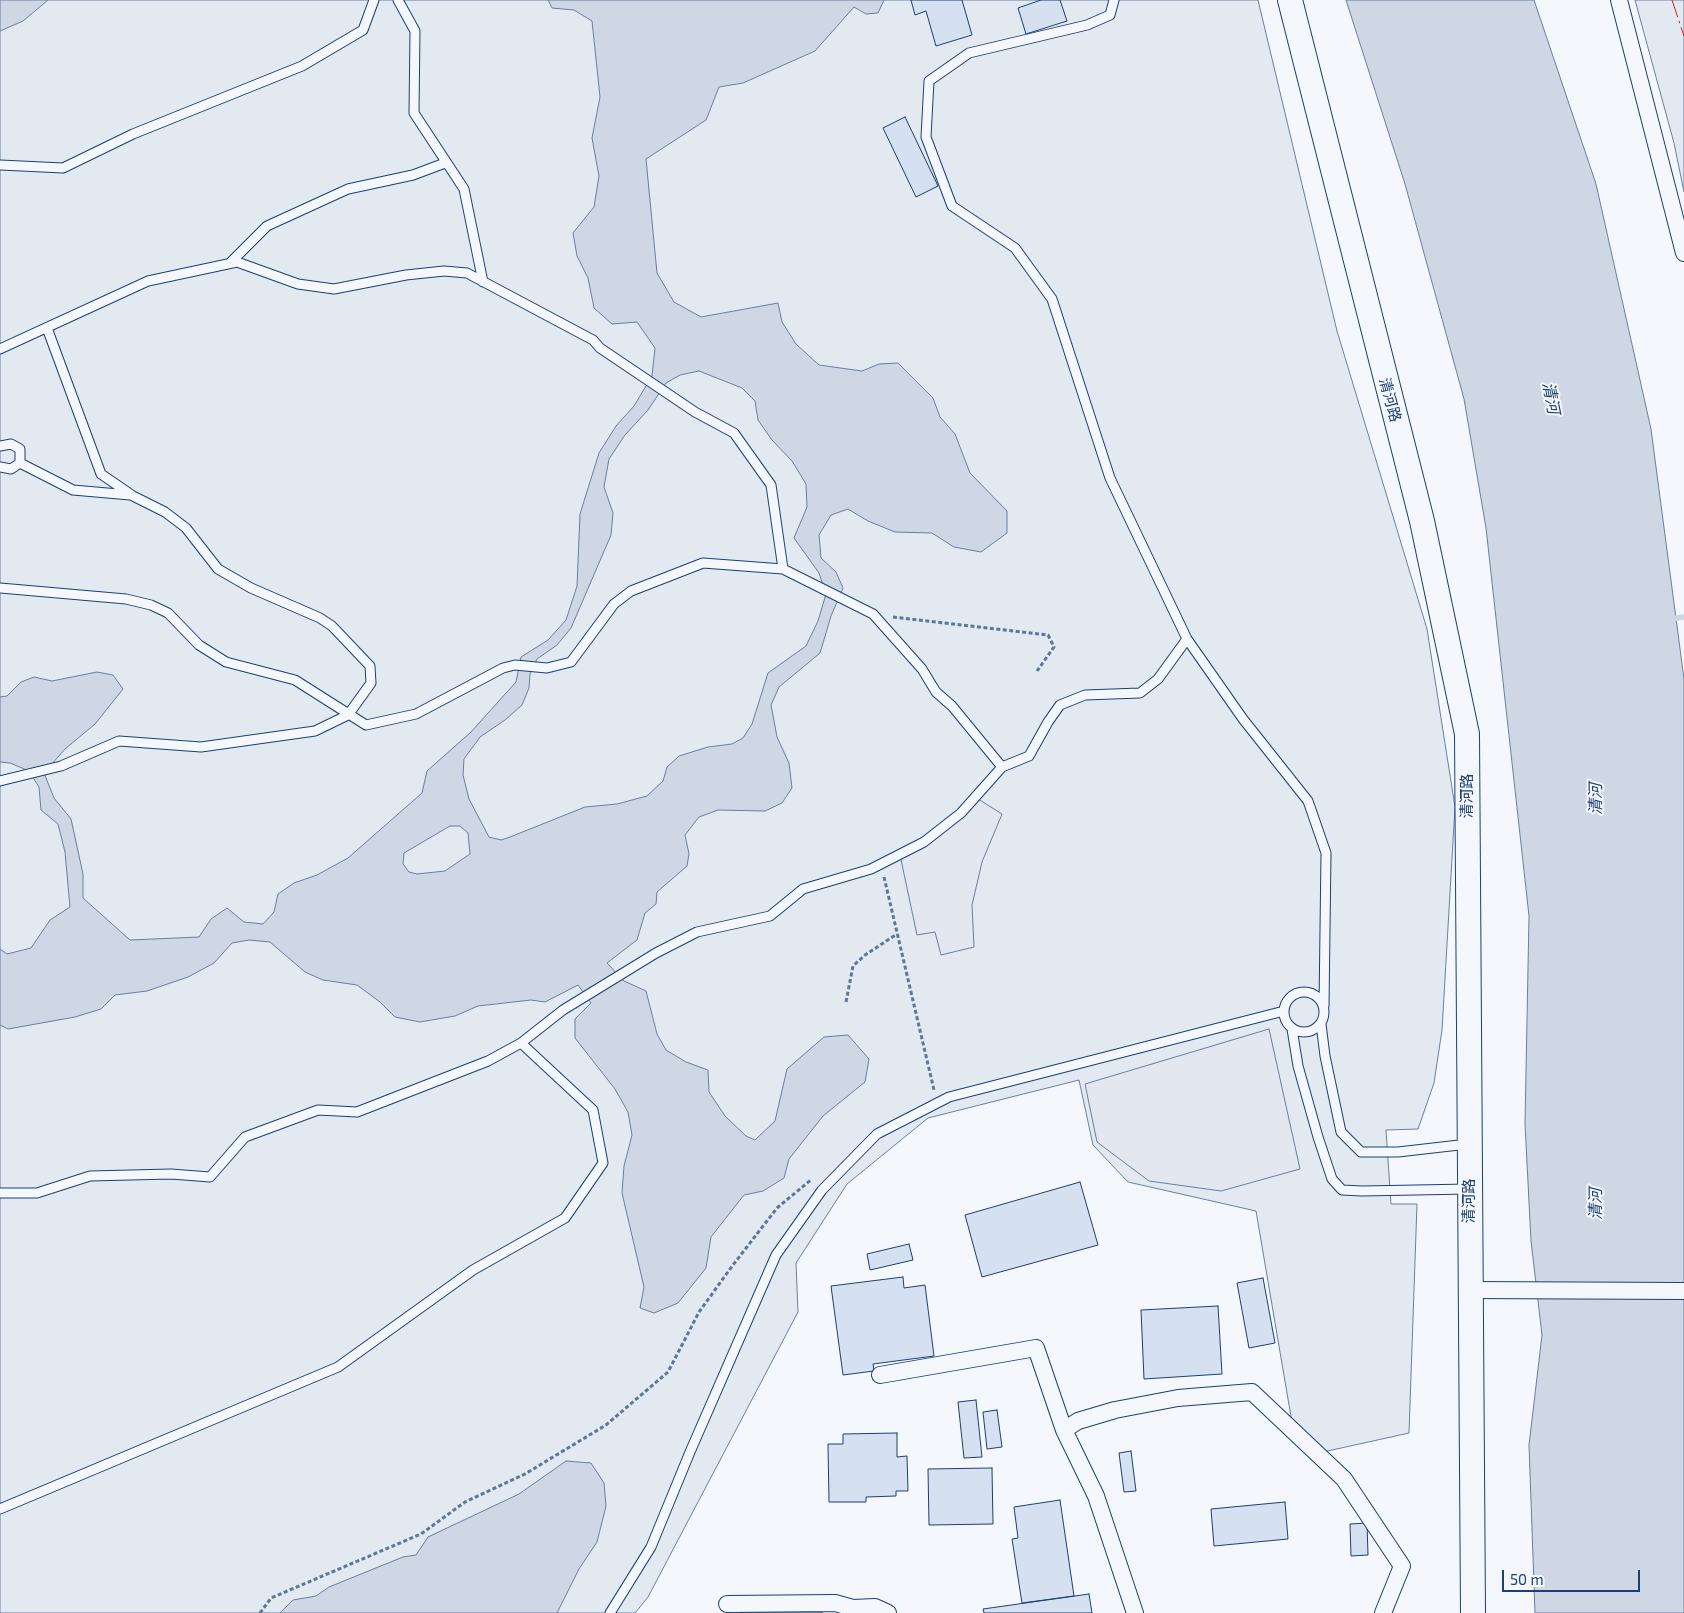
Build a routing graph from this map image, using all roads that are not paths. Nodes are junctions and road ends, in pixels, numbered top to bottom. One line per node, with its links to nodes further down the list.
1 (374, 0): 7 (lane)
2 (398, 0): 6 (lane)
3 (1114, 0): 19 (lane)
4 (1290, 0): 28 (street, 清河路)
5 (1619, 0): 8 (street)
6 (445, 163): 9 (lane); 10 (lane)
7 (0, 165)
8 (1684, 252)
9 (229, 264): 10 (lane); 11 (lane)
10 (483, 282): 17 (lane)
11 (47, 328): 12 (lane); 16 (lane)
12 (0, 349)
13 (0, 446): 14 (lane)
14 (20, 463): 15 (lane); 16 (lane)
15 (0, 467)
16 (133, 496): 20 (lane)
17 (783, 569): 20 (lane); 21 (lane)
18 (0, 588): 20 (lane)
19 (1187, 639): 21 (lane); 23 (lane)
20 (348, 715): 22 (lane)
21 (1002, 767): 27 (lane)
22 (0, 781)
23 (1324, 1006): 24 (lane); 25 (lane)
24 (1284, 1011): 26 (lane); 37 (lane)
25 (1321, 1024): 26 (lane); 28 (lane)
26 (1292, 1029): 29 (lane)
27 (521, 1043): 30 (lane); 35 (lane)
28 (1469, 1144): 29 (street, 清河路)
29 (1469, 1190): 31 (street, 清河路)
30 (0, 1193)
31 (1469, 1290): 32 (street); 41 (street, 清河路)
32 (1684, 1291)
33 (880, 1375): 34 (street)
34 (1064, 1430): 39 (street); 40 (street)
35 (0, 1509)
36 (727, 1604): 38 (street)
37 (610, 1613)
38 (888, 1613)
39 (1134, 1613)
40 (1383, 1613)
41 (1473, 1613)

